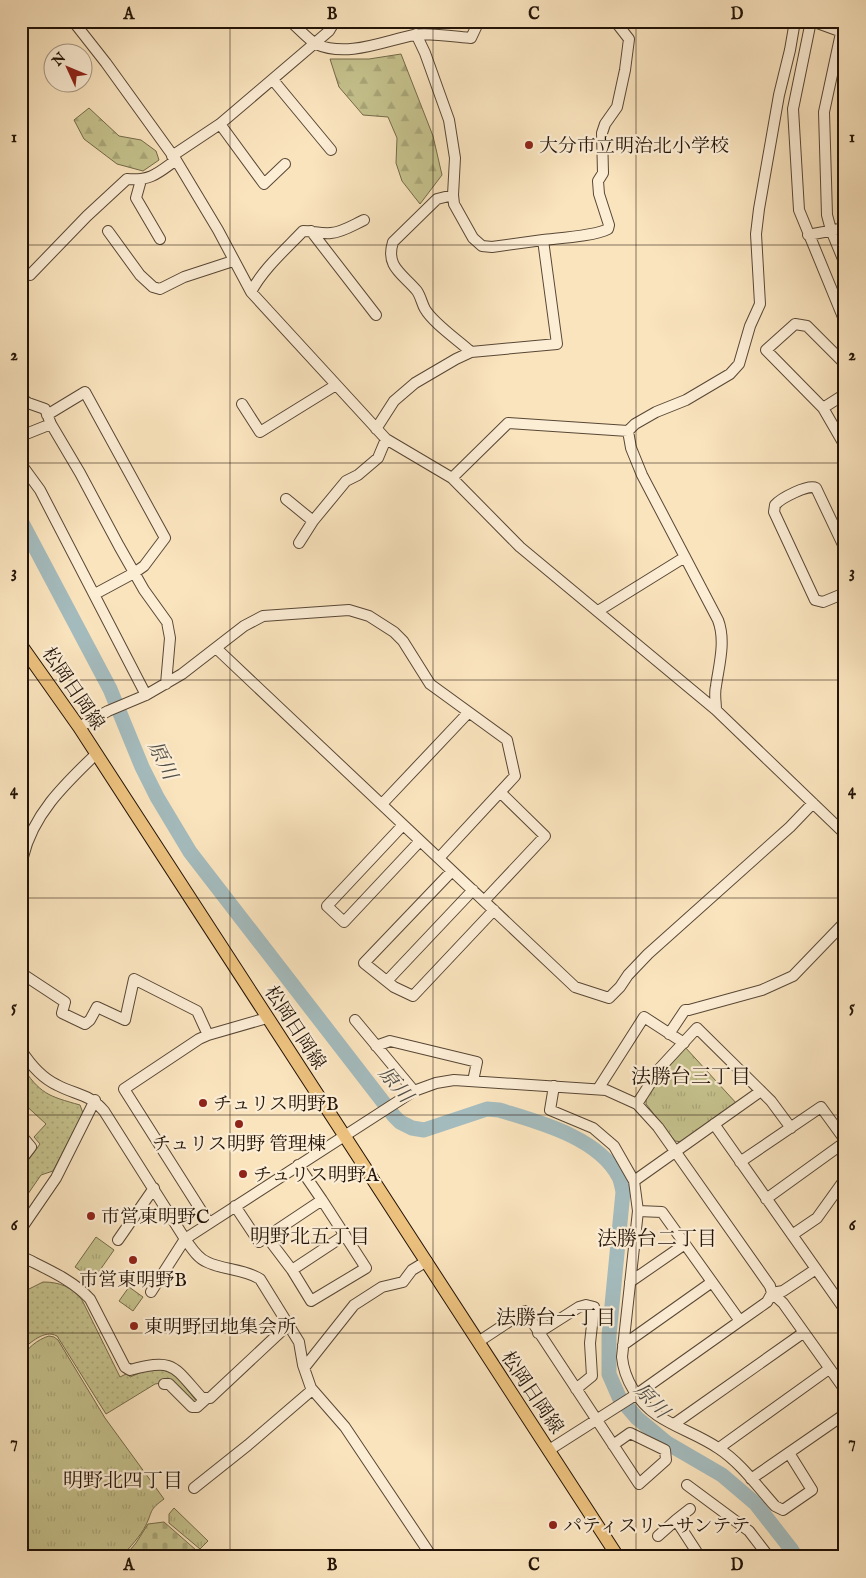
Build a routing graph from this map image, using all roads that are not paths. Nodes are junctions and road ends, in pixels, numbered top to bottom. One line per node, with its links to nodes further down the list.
1 (74, 21): 14 (street)
2 (290, 21): 10 (street)
3 (335, 21): 10 (street)
4 (479, 21): 9 (street)
5 (615, 21): 25 (street)
6 (796, 21): 41 (street)
7 (811, 21): 8 (street); 23 (street)
8 (843, 33): 20 (street)
9 (416, 34): 10 (street); 17 (street)
10 (315, 43): 11 (street)
11 (272, 80): 12 (street); 13 (street)
12 (220, 124): 14 (street); 15 (street)
13 (331, 150)
14 (174, 158): 16 (street); 26 (street)
15 (285, 164)
16 (141, 180): 24 (street); 28 (street)
17 (453, 195): 25 (street); 32 (street)
18 (364, 220): 22 (street)
19 (845, 228): 20 (street)
20 (830, 230): 23 (street); 27 (street)
21 (108, 231): 26 (street)
22 (311, 231): 29 (street); 30 (street)
23 (808, 235): 31 (street)
24 (160, 239)
25 (544, 240): 32 (street)
26 (233, 260): 29 (street)
27 (845, 264)
28 (30, 275)
29 (251, 292): 34 (street)
30 (376, 315)
31 (845, 322)
32 (471, 352): 40 (street)
33 (845, 364): 38 (street)
34 (336, 385): 37 (street); 40 (street)
35 (845, 394): 38 (street)
36 (21, 398): 39 (street)
37 (242, 404)
38 (823, 408): 44 (street)
39 (49, 420): 42 (street); 52 (street); 52 (street)
40 (376, 429): 43 (street)
41 (628, 431): 46 (street); 51 (street)
42 (21, 436)
43 (386, 439): 46 (street); 48 (street)
44 (845, 446)
45 (21, 464): 54 (street)
46 (452, 478): 55 (street)
47 (286, 499): 48 (street)
48 (313, 522): 49 (street)
49 (299, 543)
50 (845, 550): 53 (street)
51 (685, 557): 55 (street); 60 (street)
52 (134, 574): 54 (street); 58 (street)
53 (845, 592)
54 (95, 594): 59 (street)
55 (598, 611): 60 (street)
56 (22, 648): 62 (main road, 松岡日岡線)
57 (216, 648): 58 (street); 61 (street); 66 (street)
58 (166, 684): 59 (street)
59 (146, 695): 62 (street)
60 (716, 710): 65 (street)
61 (468, 713): 64 (street); 66 (street)
62 (79, 728): 63 (main road, 松岡日岡線)
63 (96, 754): 72 (street); 79 (main road, 松岡日岡線)
64 (500, 792): 70 (street); 74 (street)
65 (814, 803): 68 (street); 75 (street)
66 (382, 804): 67 (street)
67 (403, 825): 69 (street); 69 (street)
68 (845, 834)
69 (420, 841): 70 (street)
70 (439, 858): 71 (street)
71 (452, 871): 73 (street); 78 (street)
72 (21, 884)
73 (473, 890): 74 (street); 78 (street)
74 (484, 901): 75 (street)
75 (494, 910): 78 (street)
76 (845, 922): 81 (street)
77 (21, 973): 82 (street)
78 (387, 981)
79 (268, 1018): 82 (street); 96 (main road, 松岡日岡線)
80 (355, 1020): 84 (street)
81 (669, 1034): 83 (street); 88 (street)
82 (208, 1035): 109 (street)
83 (684, 1043): 90 (street); 92 (street)
84 (376, 1046): 86 (street); 89 (street)
85 (21, 1050): 91 (street)
86 (473, 1081): 87 (street); 89 (street)
87 (554, 1086): 88 (street); 103 (street)
88 (598, 1089): 92 (street)
89 (414, 1091): 96 (street)
90 (760, 1091): 93 (street); 94 (street)
91 (96, 1100): 104 (street); 110 (street)
92 (637, 1104): 98 (street)
93 (714, 1124): 98 (street); 100 (street)
94 (790, 1128): 97 (street); 100 (street)
95 (21, 1135): 99 (street)
96 (344, 1135): 101 (street); 118 (main road, 松岡日岡線)
97 (845, 1141): 105 (street)
98 (676, 1151): 103 (street); 124 (street)
99 (21, 1160)
100 (740, 1162): 105 (street)
101 (298, 1165): 106 (street); 107 (street)
102 (845, 1178): 112 (street)
103 (634, 1181): 108 (street)
104 (154, 1188): 114 (street); 115 (street)
105 (766, 1199): 112 (street)
106 (322, 1200): 111 (street); 113 (street)
107 (235, 1206): 109 (street); 113 (street)
108 (638, 1211): 116 (street); 121 (street)
109 (209, 1223): 114 (street)
110 (21, 1229)
111 (345, 1235): 120 (street); 120 (street)
112 (792, 1235): 119 (street)
113 (267, 1237): 120 (street)
114 (185, 1239): 123 (street); 127 (street)
115 (118, 1240)
116 (684, 1244): 121 (street); 122 (street)
117 (21, 1256): 139 (street)
118 (427, 1261): 130 (main road, 松岡日岡線); 132 (street)
119 (816, 1269): 124 (street); 125 (street)
120 (292, 1270)
121 (630, 1282): 131 (street)
122 (712, 1282): 126 (street); 131 (street)
123 (151, 1292)
124 (772, 1293): 126 (street); 129 (street)
125 (845, 1310)
126 (740, 1322): 138 (street)
127 (289, 1324): 132 (street); 139 (street)
128 (538, 1332): 130 (street); 135 (street); 135 (street)
129 (803, 1333): 133 (street); 142 (street)
130 (478, 1342): 145 (main road, 松岡日岡線)
131 (623, 1345): 138 (street)
132 (304, 1368): 136 (street)
133 (829, 1369): 137 (street); 144 (street)
134 (164, 1384): 139 (street)
135 (576, 1389): 141 (street)
136 (312, 1390): 149 (street); 153 (street)
137 (845, 1390)
138 (633, 1396): 141 (street); 142 (street)
139 (207, 1398)
140 (845, 1414): 146 (street)
141 (596, 1419): 143 (street); 145 (street)
142 (674, 1424): 144 (street)
143 (613, 1445): 143 (street)
144 (719, 1448): 147 (street)
145 (549, 1450): 154 (main road, 松岡日岡線)
146 (788, 1453): 147 (street); 147 (street)
147 (751, 1479)
148 (687, 1485): 156 (street)
149 (194, 1488)
150 (690, 1509): 151 (street)
151 (676, 1520): 152 (street); 155 (street)
152 (658, 1536)
153 (432, 1557)
154 (618, 1557)
155 (700, 1557)
156 (769, 1557)

